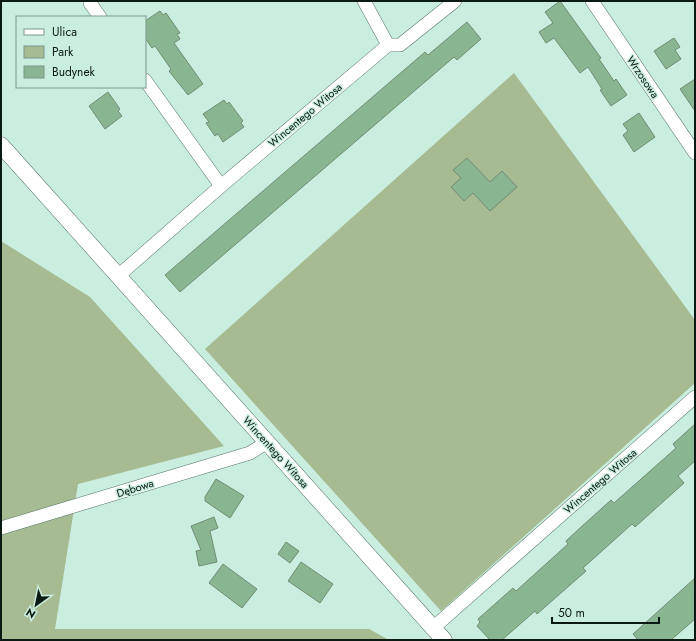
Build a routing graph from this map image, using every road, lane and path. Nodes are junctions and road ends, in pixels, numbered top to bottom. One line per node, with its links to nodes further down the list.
1 (364, 1): 6 (street)
2 (455, 1): 6 (street, Wincentego Witosa)
3 (592, 1): 9 (street, Wrzosowa)
4 (90, 3): 5 (street)
5 (99, 16)
6 (388, 45): 10 (street, Wincentego Witosa)
7 (146, 81): 10 (street)
8 (1, 145): 11 (street, Wincentego Witosa)
9 (693, 145)
10 (221, 186): 11 (street, Wincentego Witosa)
11 (118, 276): 13 (street, Wincentego Witosa)
12 (695, 397): 15 (street, Wincentego Witosa)
13 (267, 442): 14 (street, Dębowa); 15 (street, Wincentego Witosa)
14 (1, 528)
15 (440, 636)

